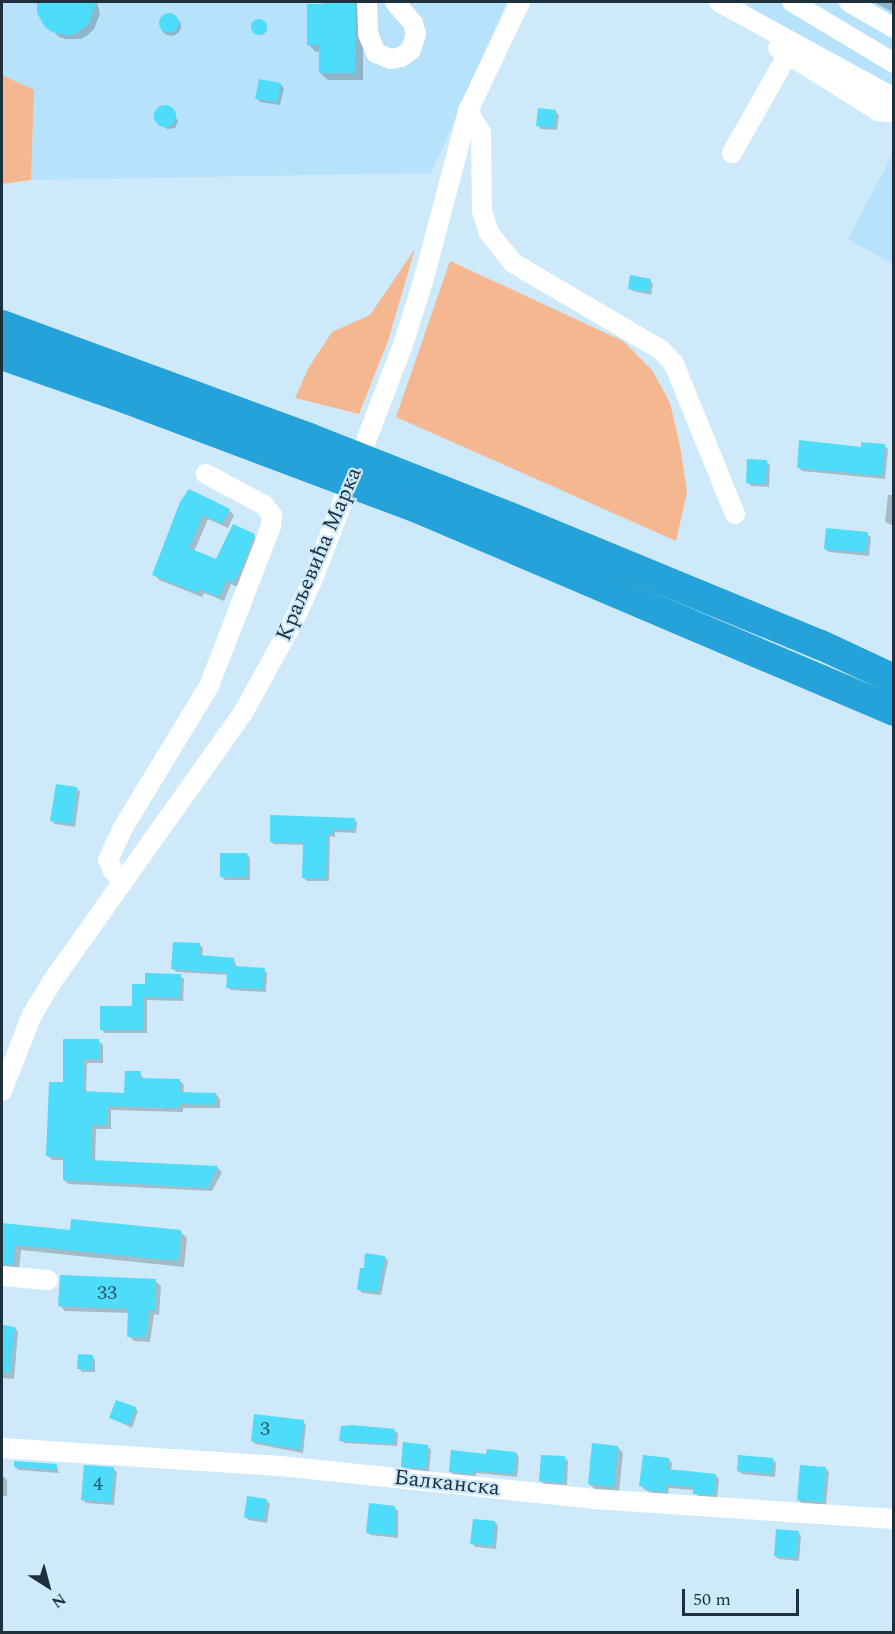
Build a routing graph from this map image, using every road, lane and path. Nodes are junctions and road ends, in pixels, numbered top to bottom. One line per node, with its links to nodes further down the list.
1 (367, 2): 8 (street)
2 (395, 2): 8 (street)
3 (416, 2): 8 (street)
4 (520, 2): 15 (street, Краљевића Марка)
5 (719, 2): 9 (street)
6 (792, 2): 12 (street)
7 (849, 2): 10 (street)
8 (413, 23)
9 (763, 26): 11 (street); 13 (street)
10 (894, 28)
11 (788, 54): 14 (street); 16 (street)
12 (894, 63)
13 (894, 98)
14 (894, 108)
15 (468, 111): 20 (street); 23 (street, Краљевића Марка)
16 (732, 153)
17 (2, 325): 21 (highway)
18 (2, 355): 22 (highway)
19 (206, 474): 23 (street)
20 (735, 514)
21 (894, 679)
22 (894, 711)
23 (123, 879): 24 (street, Краљевића Марка)
24 (2, 1090)
25 (2, 1276): 26 (street)
26 (48, 1280)
27 (2, 1448): 28 (street, Балканска)
28 (894, 1519)

